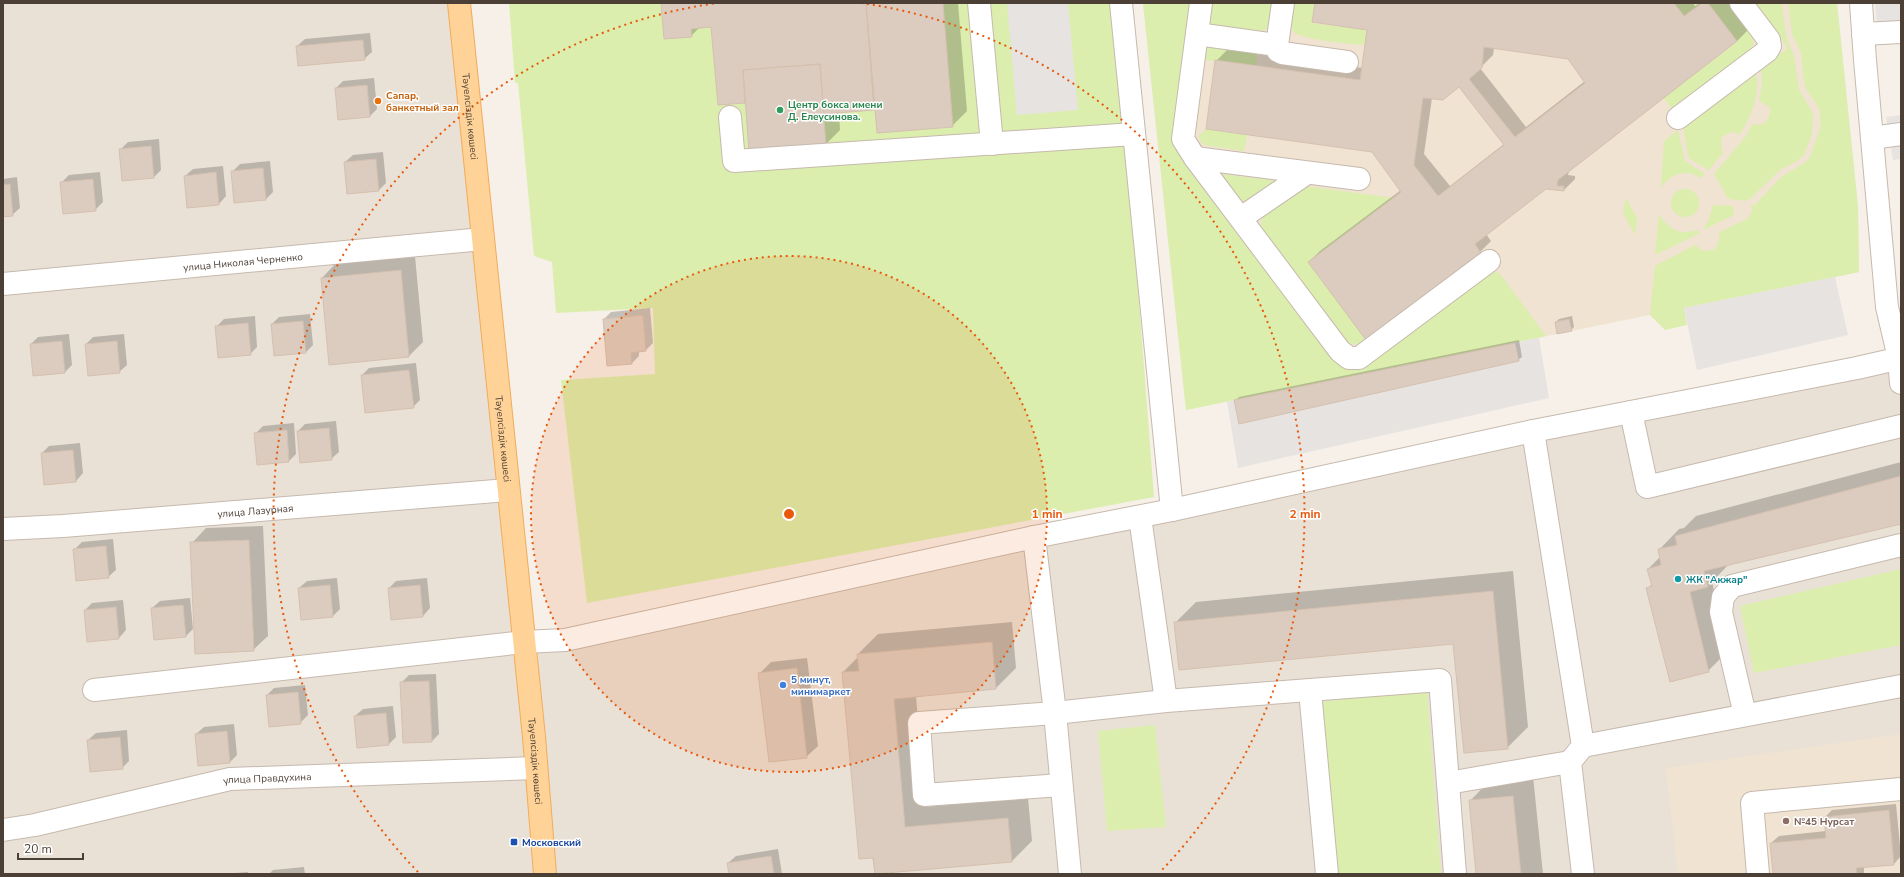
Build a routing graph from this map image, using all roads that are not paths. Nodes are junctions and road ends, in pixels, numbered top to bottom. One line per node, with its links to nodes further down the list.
1 (459, 3): 23 (main road, Тәуелсіздік көшесі)
2 (979, 3): 18 (street)
3 (1121, 3): 15 (street)
4 (1201, 3): 9 (street)
5 (1283, 3): 11 (street)
6 (1741, 3): 14 (street)
7 (1861, 3): 10 (street)
8 (1901, 32): 10 (street)
9 (1197, 34): 11 (street); 19 (street)
10 (1863, 34): 17 (street)
11 (1277, 45): 12 (street)
12 (1347, 62)
13 (730, 117): 18 (street)
14 (1678, 118)
15 (1134, 134): 18 (street); 32 (street)
16 (1901, 134): 17 (street)
17 (1872, 138): 26 (street)
18 (992, 144)
19 (1195, 158): 20 (street); 22 (street)
20 (1307, 173): 21 (street); 22 (street)
21 (1359, 180)
22 (1242, 218): 24 (street)
23 (483, 239): 25 (street, улица Николая Черненко); 31 (main road, Тәуелсіздік көшесі)
24 (1489, 261)
25 (3, 284)
26 (1900, 358): 27 (street); 28 (street)
27 (1901, 383)
28 (1631, 412): 29 (street); 30 (street)
29 (1901, 426)
30 (1533, 431): 32 (street); 44 (street)
31 (508, 490): 34 (street, улица Лазурная); 37 (main road, Тәуелсіздік көшесі)
32 (1172, 510): 33 (street)
33 (1140, 516): 35 (street); 41 (street)
34 (3, 529)
35 (1034, 537): 37 (street); 42 (street)
36 (1901, 545): 43 (street)
37 (524, 642): 39 (street); 45 (main road, Тәуелсіздік көшесі)
38 (1901, 686): 43 (street)
39 (94, 690)
40 (1310, 691): 41 (street); 46 (street); 52 (street)
41 (1166, 701): 42 (street)
42 (1054, 713): 47 (street); 47 (street)
43 (1745, 715): 44 (street)
44 (1576, 754): 46 (street); 54 (street)
45 (536, 768): 49 (street, улица Правдухина); 50 (main road, Тәуелсіздік көшесі)
46 (1448, 783): 53 (street)
47 (1061, 785): 51 (street)
48 (1901, 789): 55 (street)
49 (3, 830)
50 (546, 874)
51 (1070, 874)
52 (1327, 874)
53 (1455, 874)
54 (1583, 874)
55 (1758, 874)

